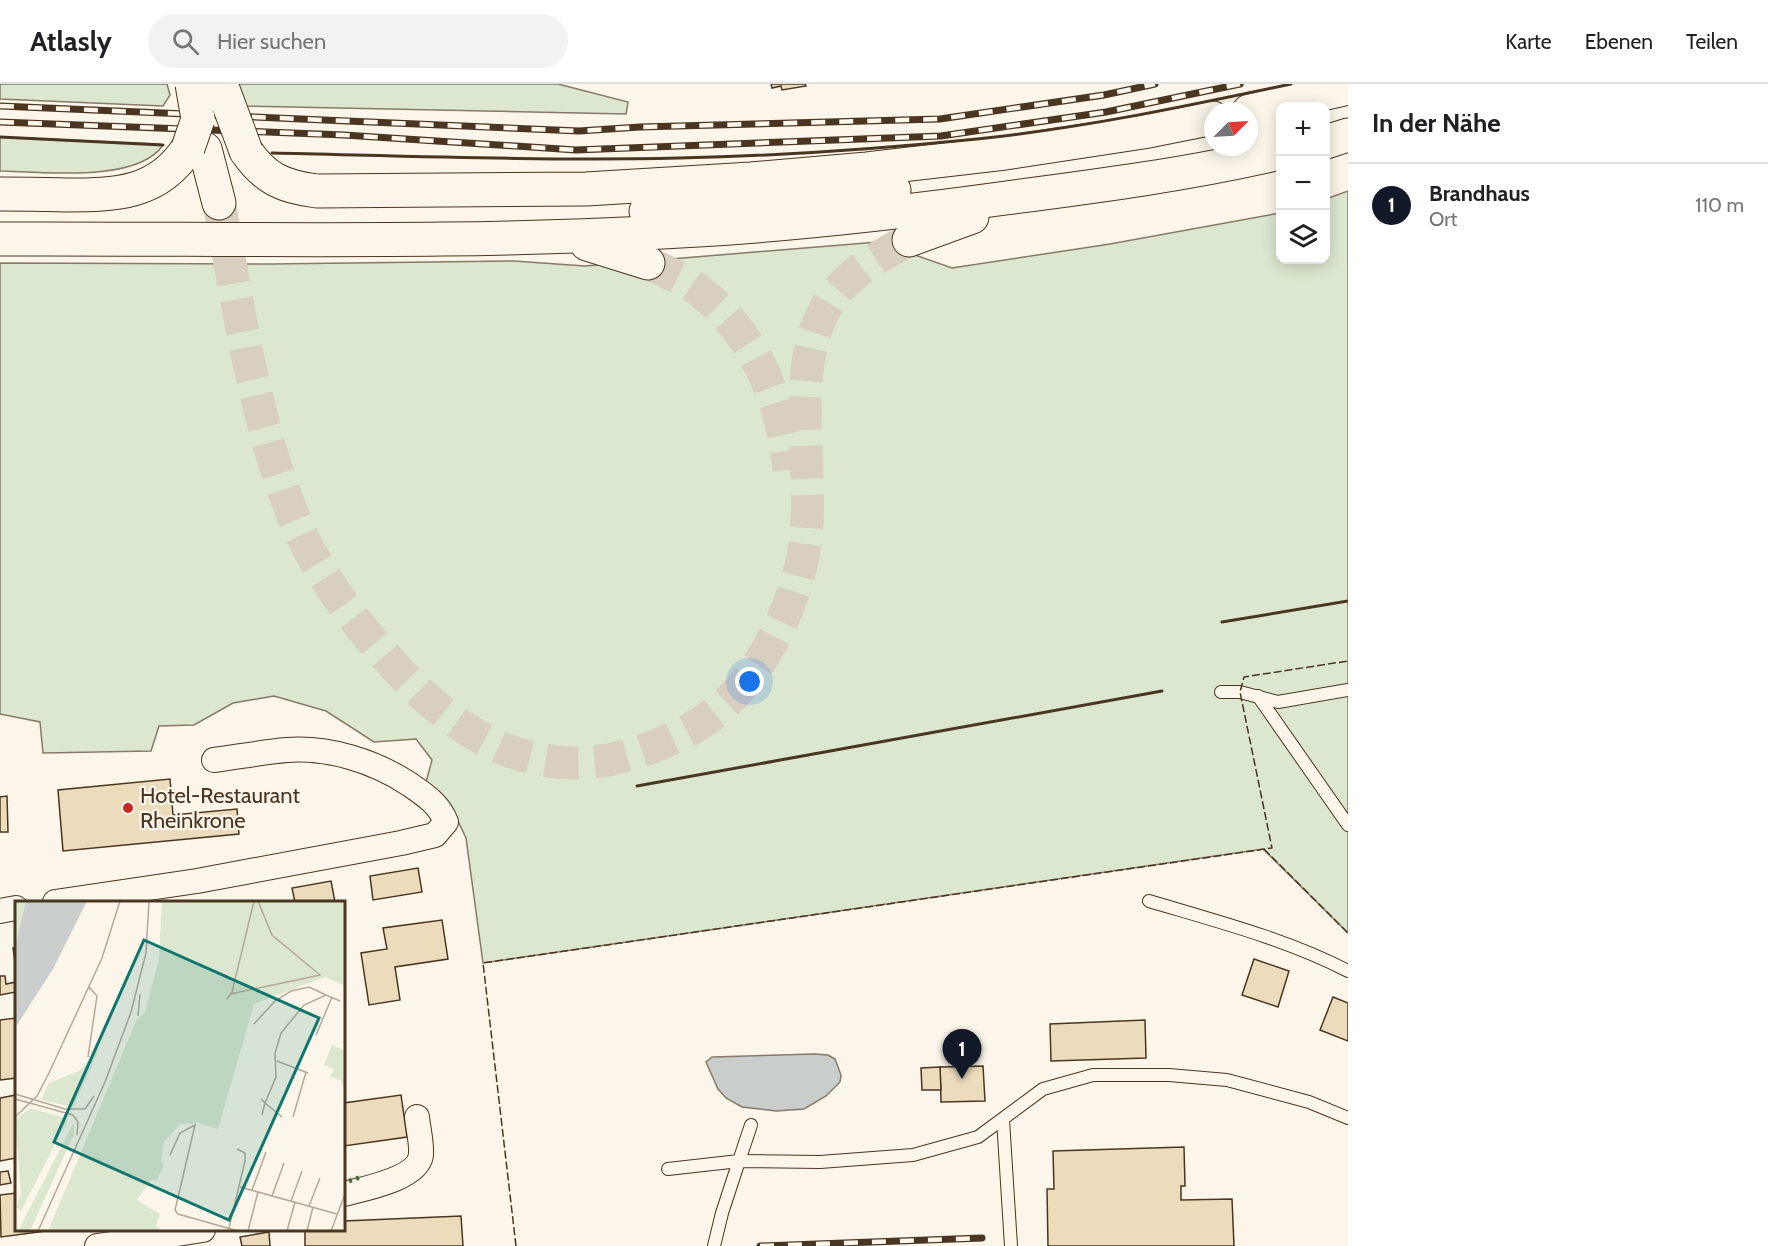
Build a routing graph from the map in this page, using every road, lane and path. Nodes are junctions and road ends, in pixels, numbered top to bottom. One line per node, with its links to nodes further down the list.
1 (192, 84): 12 (main road, bridge)
2 (219, 84): 12 (main road)
3 (1348, 88): 4 (main road)
4 (1258, 109)
5 (1348, 110): 6 (main road)
6 (1330, 116)
7 (1204, 120): 12 (main road)
8 (1276, 130): 9 (main road)
9 (1258, 135)
10 (1348, 135): 11 (main road)
11 (1330, 141)
12 (213, 143): 16 (main road); 17 (main road)
13 (1204, 146): 18 (main road)
14 (1276, 154): 15 (main road)
15 (1058, 192): 19 (main road); 21 (main road)
16 (0, 194)
17 (229, 202)
18 (0, 217)
19 (556, 237): 20 (main road); 22 (main road)
20 (0, 239)
21 (909, 240)
22 (648, 263)
23 (1348, 690): 25 (lane)
24 (1221, 692): 25 (lane)
25 (1258, 696): 27 (lane)
26 (214, 760): 28 (street)
27 (1348, 825)
28 (68, 901)
29 (1149, 901): 32 (lane)
30 (15, 908): 31 (street)
31 (0, 911)
32 (1348, 971)
33 (417, 1117): 39 (street)
34 (1348, 1118): 35 (lane)
35 (1003, 1120): 37 (lane); 45 (lane)
36 (751, 1125): 37 (lane)
37 (739, 1161): 38 (lane); 44 (lane)
38 (668, 1169)
39 (345, 1194)
40 (196, 1231): 42 (street)
41 (212, 1231): 43 (street)
42 (97, 1246)
43 (215, 1246)
44 (714, 1246)
45 (1011, 1246)

